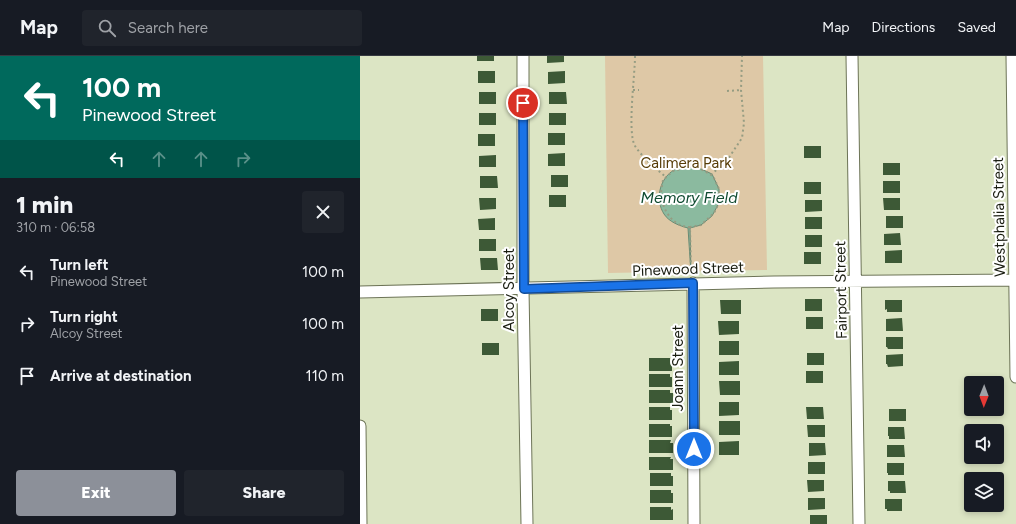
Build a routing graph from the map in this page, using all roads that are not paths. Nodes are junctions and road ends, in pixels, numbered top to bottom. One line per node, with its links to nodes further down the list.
1 (523, 56): 7 (street, Alcoy Street)
2 (852, 56): 6 (street, Fairport Street)
3 (1012, 56): 5 (street, Westphalia Street)
4 (692, 279): 6 (street, Pinewood Street); 7 (street, Pinewood Street); 13 (street, Joann Street)
5 (1015, 280): 6 (street, Pinewood Street); 9 (street, Westphalia Street)
6 (856, 282): 14 (street, Fairport Street)
7 (524, 289): 8 (street, Pinewood Street); 12 (street, Alcoy Street)
8 (360, 292)
9 (1016, 377)
10 (360, 426): 11 (street)
11 (361, 524)
12 (527, 524)
13 (694, 524)
14 (859, 524)

